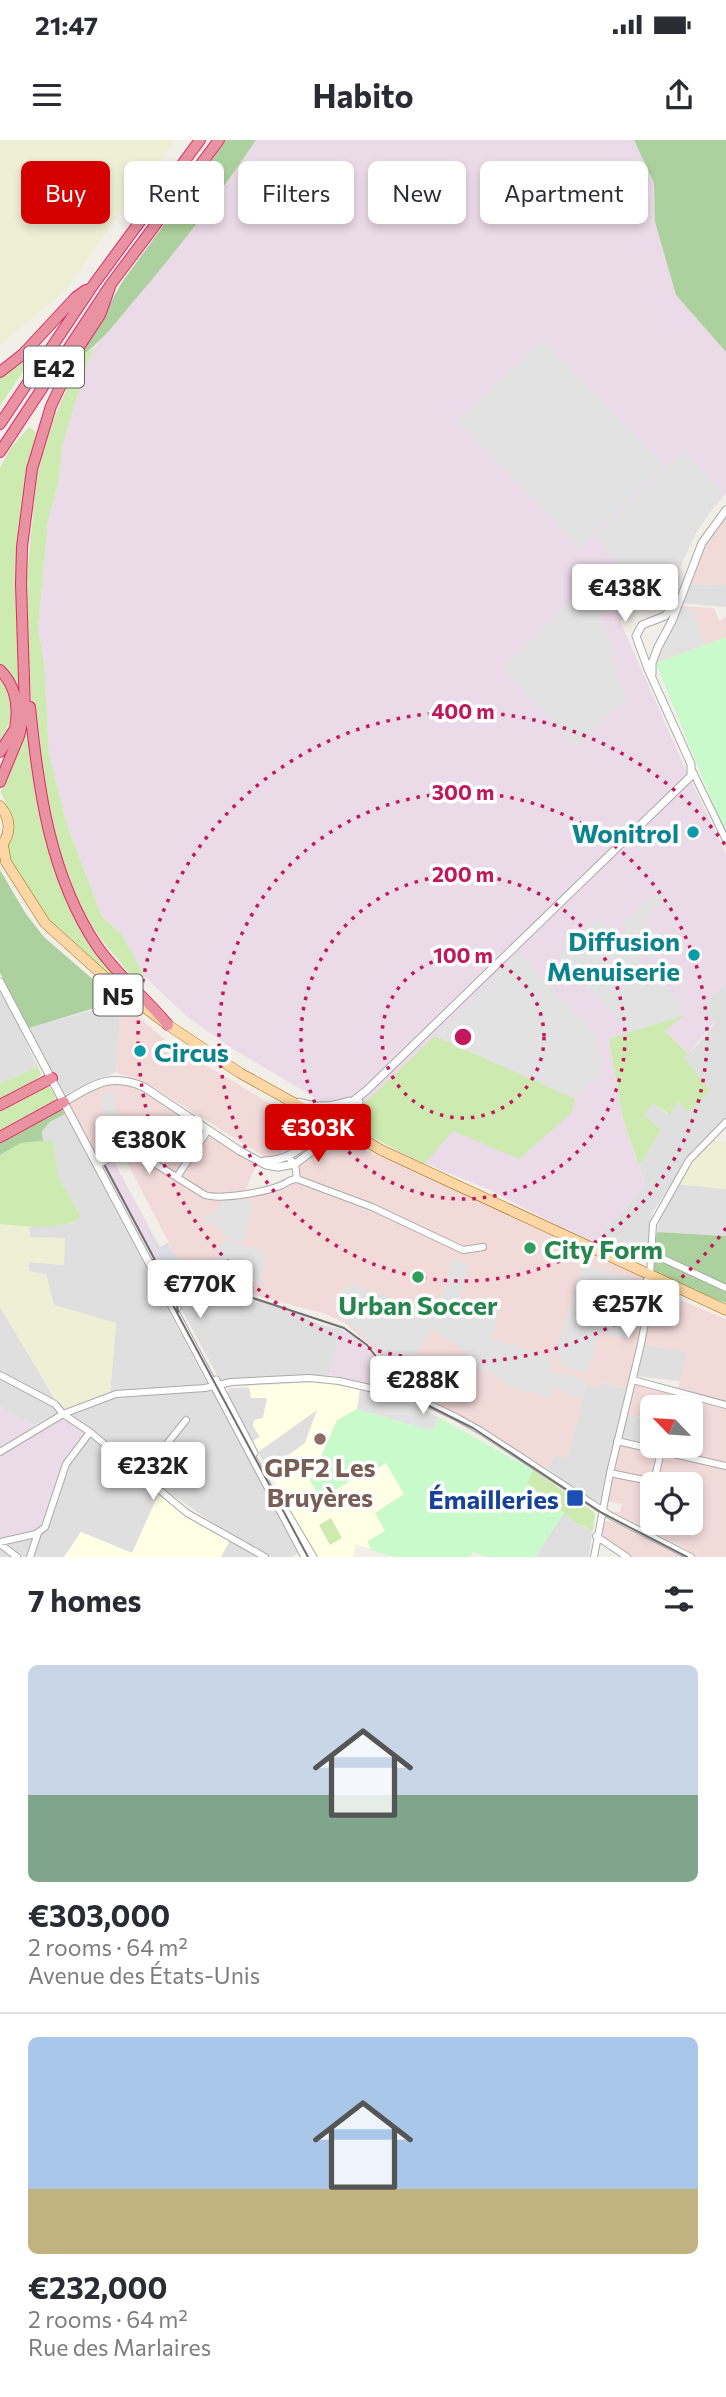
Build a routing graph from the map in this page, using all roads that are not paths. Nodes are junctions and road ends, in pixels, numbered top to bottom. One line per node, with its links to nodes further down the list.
1 (200, 140): 3 (highway, E42)
2 (219, 140): 4 (highway, E42)
3 (94, 284): 5 (highway); 6 (highway, E42)
4 (111, 284): 7 (highway, E42); 16 (highway)
5 (0, 372)
6 (0, 424)
7 (0, 452)
8 (726, 510): 9 (street)
9 (678, 600): 10 (street); 11 (street)
10 (653, 623): 11 (street); 12 (street)
11 (664, 636): 13 (street)
12 (641, 646): 13 (street); 15 (street)
13 (659, 647): 15 (street)
14 (0, 670): 17 (highway)
15 (652, 674): 20 (street)
16 (25, 680): 21 (highway); 27 (highway)
17 (16, 727): 18 (highway); 19 (highway)
18 (0, 752)
19 (0, 771)
20 (693, 772): 23 (street); 29 (street)
21 (0, 782)
22 (0, 806): 24 (main road, N5)
23 (726, 840)
24 (1, 847): 27 (main road, N5)
25 (0, 866): 35 (main road, N5)
26 (0, 982): 28 (street)
27 (168, 1025): 31 (main road, N5)
28 (52, 1079): 30 (street); 32 (highway)
29 (356, 1101): 31 (street); 33 (street); 37 (street); 40 (street)
30 (64, 1102): 36 (street); 38 (highway); 43 (street)
31 (292, 1102): 33 (main road, N5)
32 (0, 1105)
33 (328, 1116): 35 (main road); 37 (main road, N5)
34 (726, 1122): 48 (street)
35 (315, 1129): 39 (main road, N5); 41 (street)
36 (208, 1130): 42 (street); 45 (street)
37 (341, 1130): 39 (main road); 40 (main road)
38 (0, 1137)
39 (324, 1142): 44 (street)
40 (381, 1150): 49 (main road)
41 (288, 1157): 42 (street); 44 (street)
42 (259, 1161): 44 (street)
43 (97, 1165): 45 (street); 56 (street)
44 (291, 1165): 46 (street)
45 (177, 1177): 46 (street)
46 (294, 1179): 47 (street)
47 (483, 1247)
48 (651, 1253): 49 (street); 51 (street)
49 (650, 1275): 50 (main road); 52 (street)
50 (672, 1285): 52 (street); 53 (main road)
51 (726, 1288)
52 (648, 1304): 55 (street)
53 (726, 1310)
54 (0, 1375): 58 (street)
55 (633, 1380): 57 (street); 61 (street)
56 (216, 1385): 58 (street); 69 (street); 76 (street); 77 (street)
57 (726, 1405)
58 (64, 1414): 60 (street); 63 (street)
59 (186, 1420): 68 (street)
60 (90, 1432): 68 (street); 70 (street)
61 (617, 1441): 62 (street); 67 (street)
62 (640, 1446)
63 (0, 1452)
64 (659, 1458): 67 (street)
65 (691, 1458): 66 (street)
66 (726, 1466)
67 (610, 1473): 69 (street)
68 (142, 1475): 75 (street)
69 (602, 1511): 71 (street); 80 (street)
70 (38, 1533): 72 (street); 74 (street)
71 (596, 1536): 78 (street); 79 (street)
72 (0, 1543): 73 (street)
73 (17, 1557)
74 (30, 1557)
75 (265, 1557)
76 (305, 1557)
77 (313, 1557)
78 (594, 1557)
79 (627, 1557)
80 (691, 1557)

